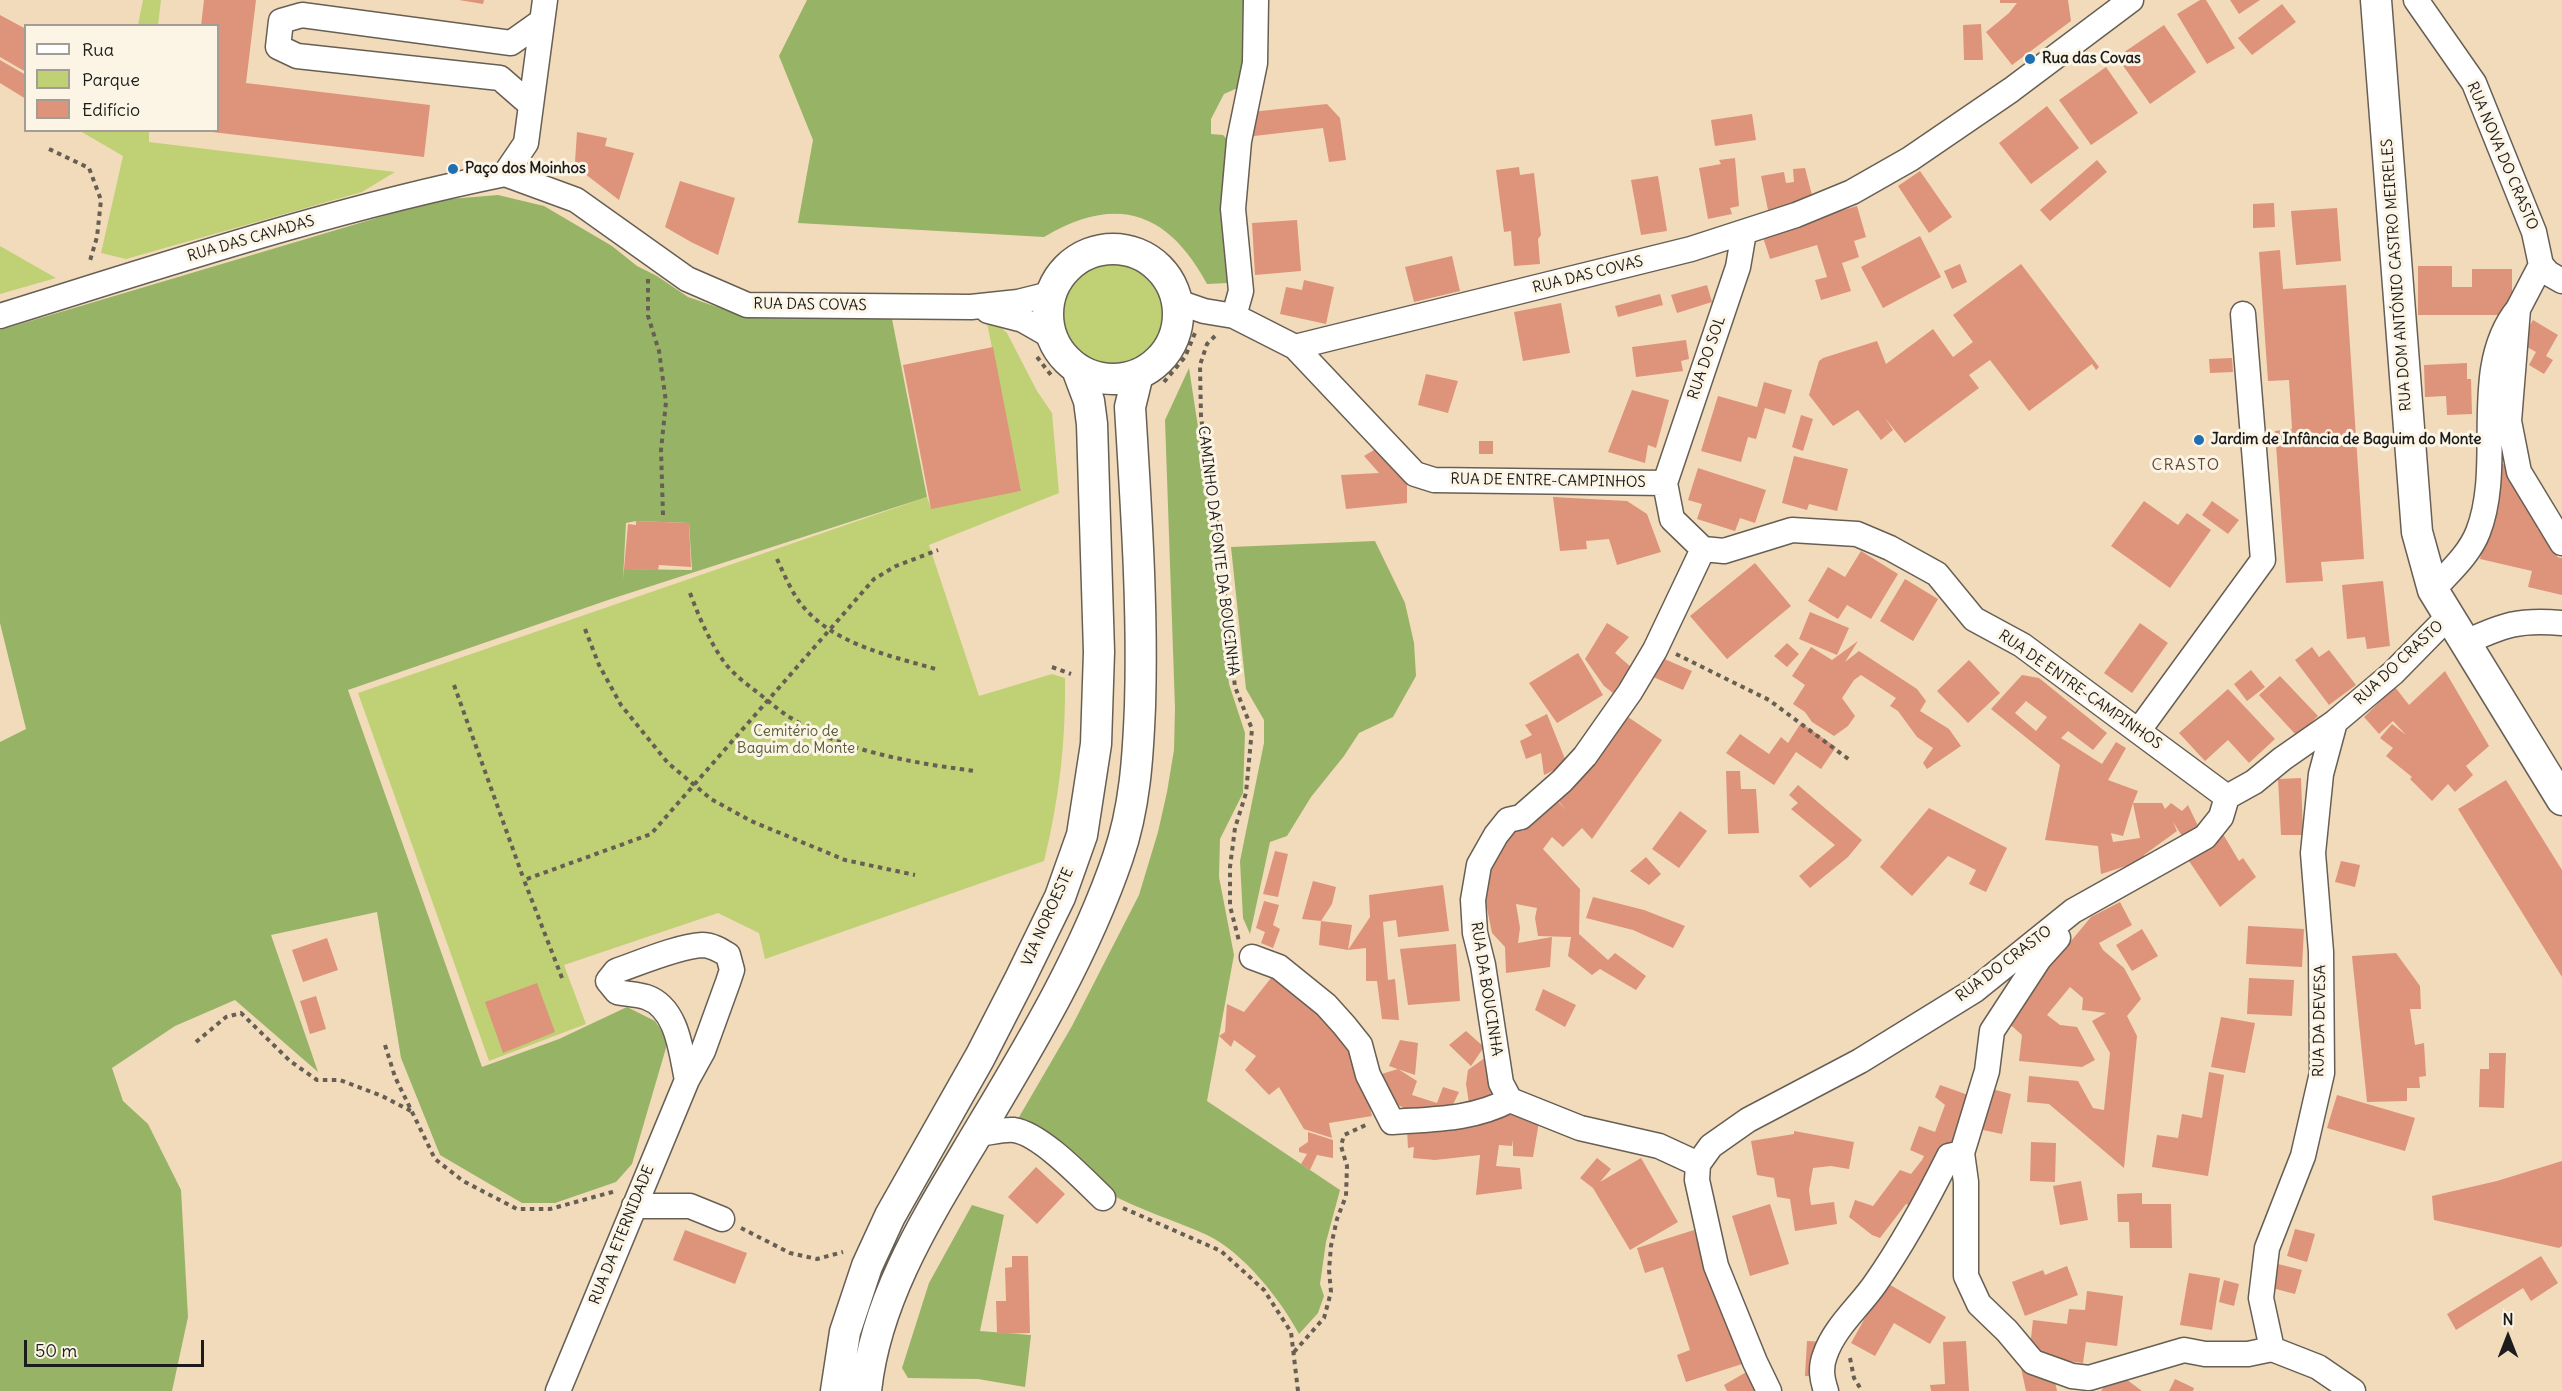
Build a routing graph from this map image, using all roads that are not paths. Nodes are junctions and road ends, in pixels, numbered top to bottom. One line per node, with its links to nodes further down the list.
1 (1256, 0): 17 (street)
2 (2131, 0): 8 (street, RUA DAS COVAS)
3 (2376, 0): 25 (main road, RUA DOM ANTÓNIO CASTRO MEIRELES)
4 (2416, 0): 9 (street, RUA NOVA DO CRASTO)
5 (543, 11): 6 (street); 6 (street)
6 (531, 105): 7 (street)
7 (505, 174): 12 (street, RUA DAS COVAS); 16 (street, RUA DAS CAVADAS)
8 (1744, 232): 19 (street, RUA DAS COVAS); 22 (street, RUA DO SOL)
9 (2541, 264): 10 (street); 13 (street)
10 (2562, 281)
11 (1050, 294): 12 (street, RUA DAS COVAS); 14 (main road); 18 (main road)
12 (971, 306): 18 (street, RUA DAS COVAS)
13 (2518, 309): 23 (street); 25 (street)
14 (1186, 312): 17 (street); 21 (main road)
15 (2243, 314): 30 (street)
16 (0, 315)
17 (1234, 316): 19 (street)
18 (1051, 336): 20 (main road)
19 (1295, 347): 22 (street, RUA DE ENTRE-CAMPINHOS)
20 (1077, 369): 21 (main road); 45 (main road, VIA NOROESTE)
21 (1138, 374): 37 (main road)
22 (1665, 483): 24 (street, RUA DE ENTRE-CAMPINHOS)
23 (2562, 543)
24 (1702, 549): 30 (street, RUA DE ENTRE-CAMPINHOS); 36 (street, RUA DA BOUCINHA)
25 (2433, 590): 26 (main road, RUA DOM ANTÓNIO CASTRO MEIRELES)
26 (2448, 617): 28 (main road, RUA DOM ANTÓNIO CASTRO MEIRELES); 29 (street, RUA DO CRASTO)
27 (2562, 622): 28 (street)
28 (2464, 643): 32 (main road, RUA DOM ANTÓNIO CASTRO MEIRELES)
29 (2335, 722): 31 (street, RUA DO CRASTO); 43 (street, RUA DA DEVESA)
30 (2139, 730): 31 (street, RUA DE ENTRE-CAMPINHOS)
31 (2228, 797): 33 (street, RUA DO CRASTO)
32 (2562, 800)
33 (2073, 911): 38 (street); 39 (street, RUA DO CRASTO)
34 (1252, 957): 36 (street)
35 (687, 1080): 35 (street, RUA DA ETERNIDADE); 40 (street, RUA DA ETERNIDADE)
36 (1510, 1100): 39 (street)
37 (977, 1134): 41 (street); 46 (main road)
38 (1962, 1153): 43 (street); 48 (street)
39 (1698, 1164): 47 (street)
40 (638, 1197): 42 (street); 44 (street, RUA DA ETERNIDADE)
41 (1103, 1198)
42 (722, 1219)
43 (2272, 1349): 49 (street)
44 (558, 1391)
45 (836, 1391)
46 (866, 1391)
47 (1769, 1391)
48 (1826, 1391)
49 (2353, 1391)

